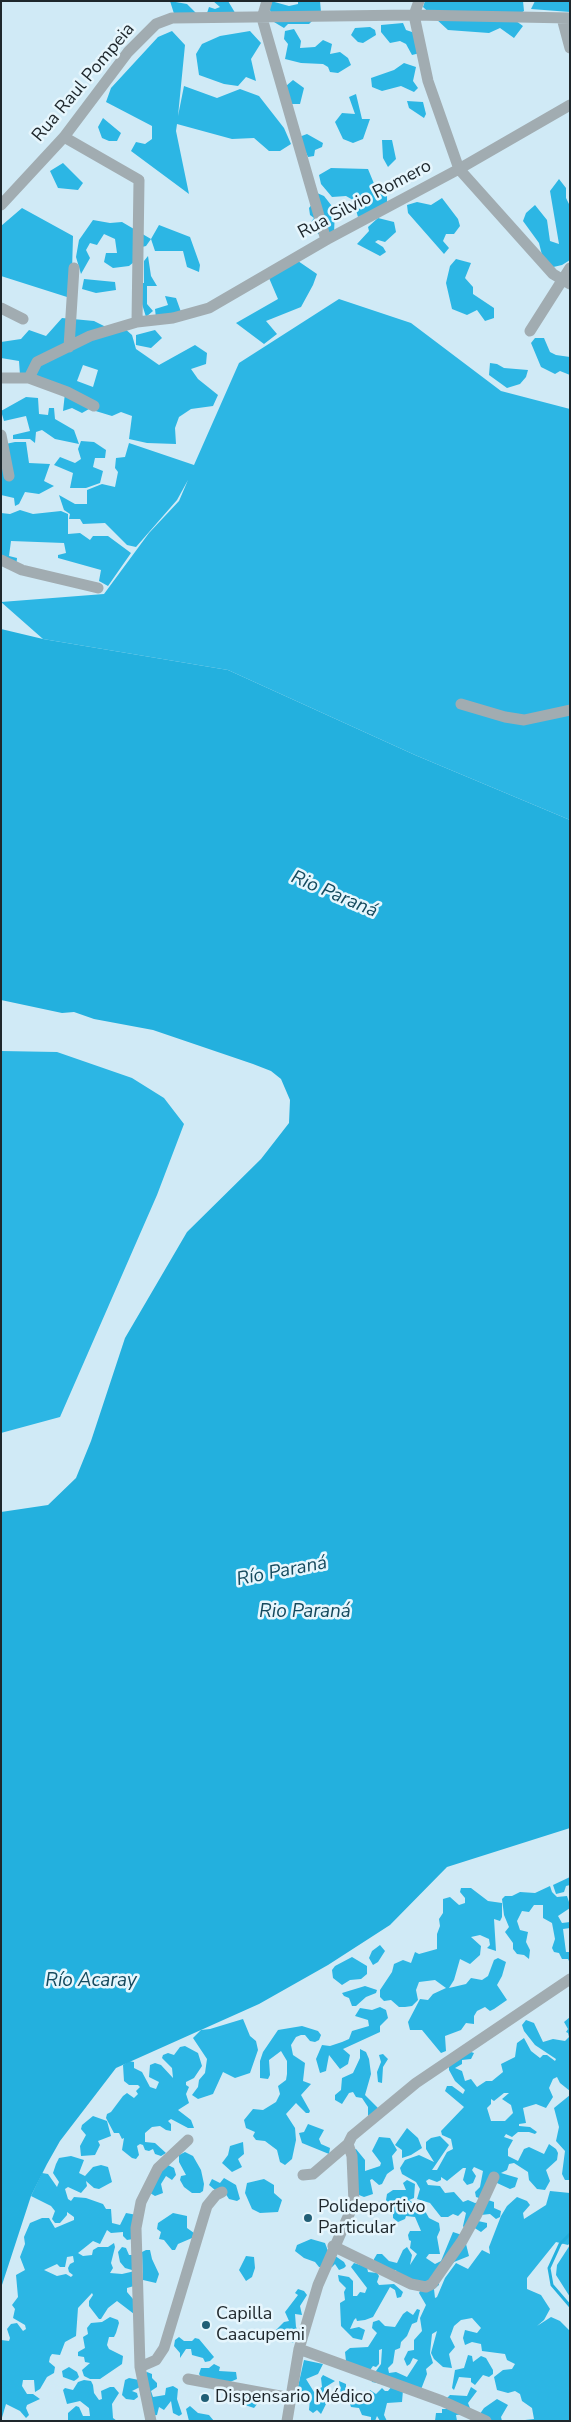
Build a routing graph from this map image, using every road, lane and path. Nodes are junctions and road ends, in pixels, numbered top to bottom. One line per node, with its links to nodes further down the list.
1 (267, 1): 4 (street)
2 (419, 1): 3 (street)
3 (414, 15): 4 (street, Rua Raul Pompeia); 5 (street, Rua Raul Pompeia); 9 (street)
4 (262, 18): 8 (street, Rua Raul Pompeia); 11 (street)
5 (566, 18): 6 (street)
6 (570, 48)
7 (570, 105): 9 (street, Rua Silvio Romero)
8 (64, 137): 10 (street, Rua Raul Pompeia); 17 (street)
9 (459, 169): 11 (street, Rua Silvio Romero); 14 (street)
10 (1, 205)
11 (326, 240): 17 (street, Rua Silvio Romero)
12 (74, 268): 19 (street)
13 (570, 268): 14 (street)
14 (566, 283): 18 (street)
15 (1, 308): 16 (street)
16 (24, 319)
17 (137, 322): 19 (street, Rua Silvio Romero)
18 (530, 331)
19 (69, 347): 21 (street, Rua Silvio Romero)
20 (1, 378): 21 (street)
21 (29, 378): 22 (street)
22 (94, 406)
23 (2, 440): 24 (street)
24 (9, 476)
25 (1, 560): 26 (street)
26 (98, 588)
27 (461, 704): 28 (street)
28 (570, 710)
29 (570, 1979): 31 (street)
30 (188, 2140): 37 (street)
31 (348, 2144): 32 (street); 35 (street)
32 (303, 2175)
33 (494, 2177): 35 (street)
34 (222, 2192): 37 (street)
35 (334, 2246): 36 (street)
36 (299, 2349): 39 (street); 42 (street)
37 (140, 2367): 40 (street)
38 (188, 2379): 39 (street)
39 (290, 2398): 41 (street)
40 (151, 2421)
41 (287, 2421)
42 (486, 2421)

